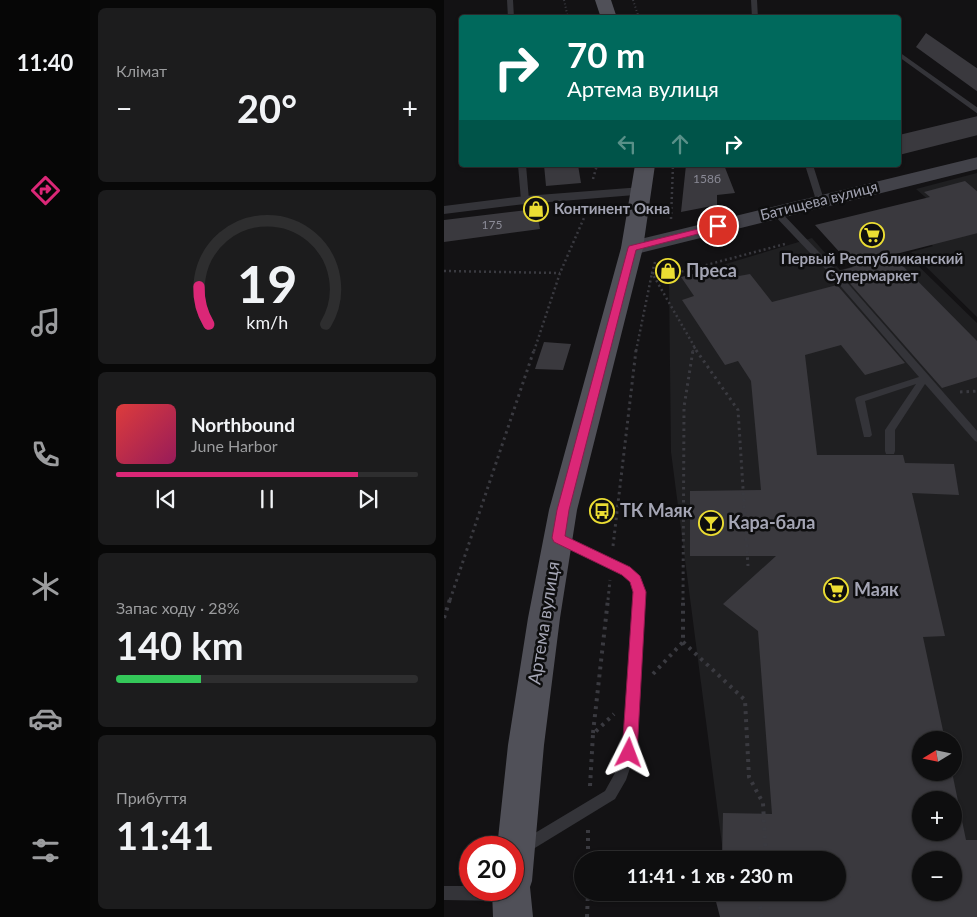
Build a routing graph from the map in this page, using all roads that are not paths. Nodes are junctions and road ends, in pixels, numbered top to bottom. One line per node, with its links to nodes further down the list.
1 (510, 0): 4 (lane)
2 (603, 0): 5 (main road)
3 (754, 0): 6 (lane)
4 (511, 15)
5 (608, 15)
6 (755, 15)
7 (901, 55): 8 (lane)
8 (977, 112)
9 (977, 163): 15 (street, Батищева вулиця)
10 (522, 167): 14 (lane)
11 (645, 167): 13 (main road, Артема вулиця)
12 (810, 167): 15 (lane)
13 (642, 191): 14 (street); 18 (main road, Артема вулиця)
14 (525, 200): 16 (street)
15 (820, 200): 17 (street, Батищева вулиця)
16 (444, 210)
17 (776, 212): 18 (street, Батищева вулиця); 19 (lane)
18 (632, 248): 23 (main road, Артема вулиця)
19 (925, 378): 20 (lane); 21 (lane); 22 (lane)
20 (867, 435)
21 (977, 439)
22 (890, 451)
23 (558, 538): 24 (main road, Артема вулиця); 25 (lane)
24 (518, 836)
25 (524, 875)
26 (459, 892): 27 (lane)
27 (444, 893)

